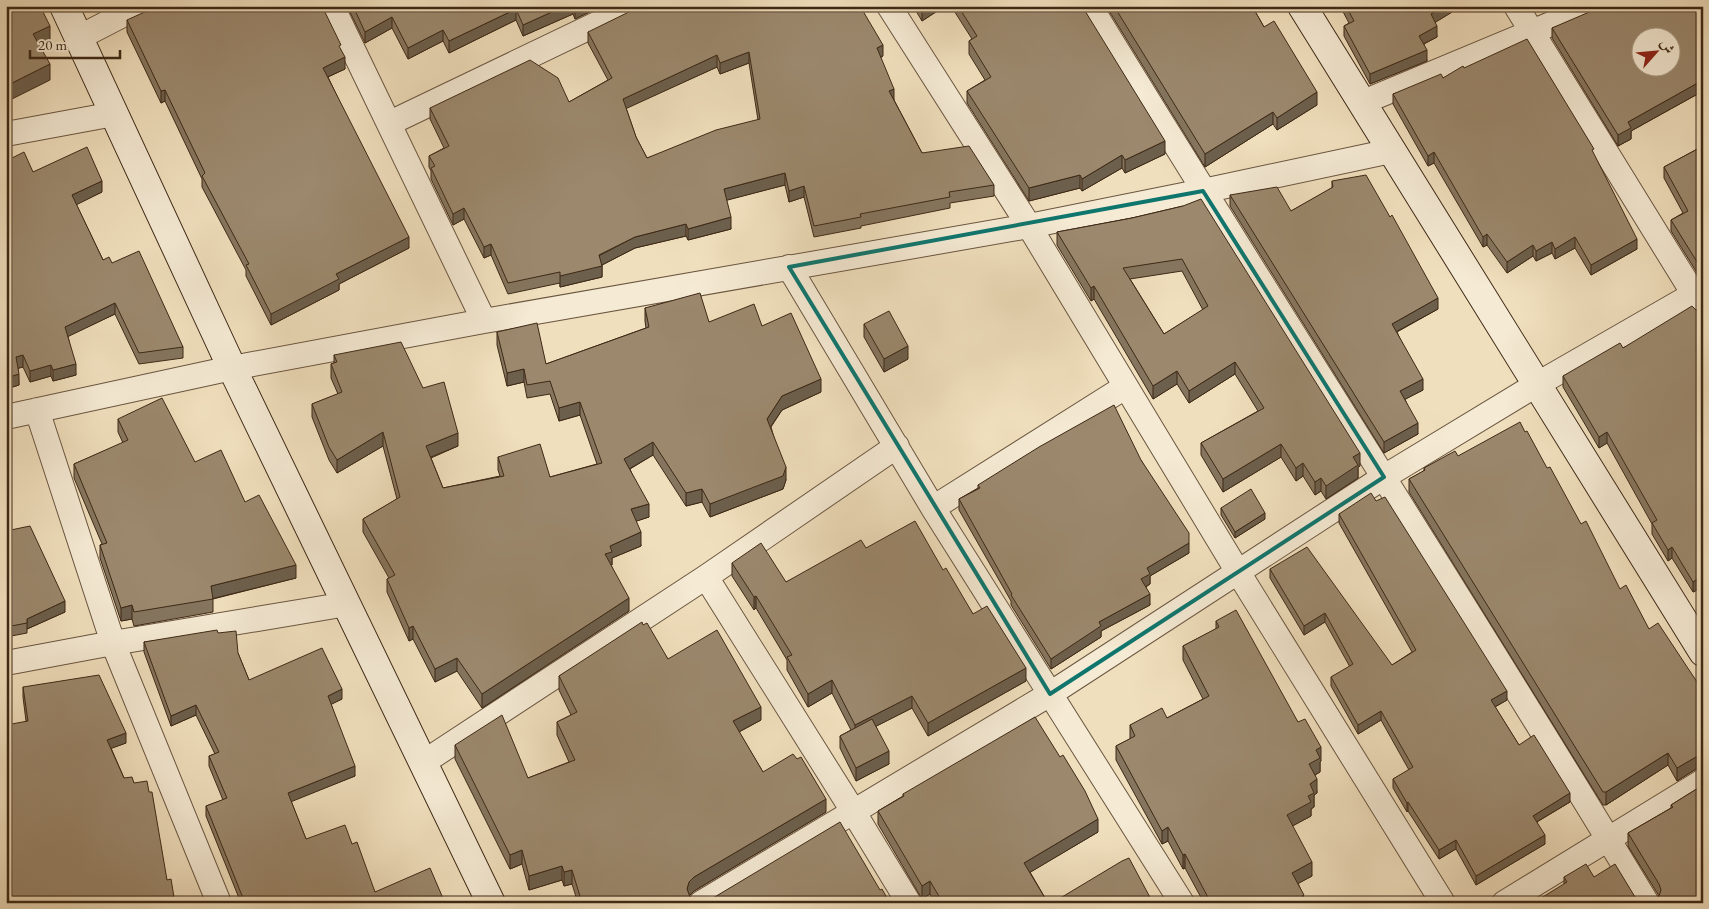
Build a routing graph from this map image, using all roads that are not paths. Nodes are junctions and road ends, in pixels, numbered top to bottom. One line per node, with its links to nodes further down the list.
1 (64, 6): 11 (street)
2 (140, 6): 11 (street)
3 (332, 6): 14 (street)
4 (634, 6): 14 (street)
5 (889, 6): 18 (street)
6 (1090, 6): 17 (street)
7 (1302, 6): 12 (street)
8 (1516, 6): 10 (street)
9 (1594, 6): 10 (street)
10 (1532, 33): 12 (street); 20 (street)
11 (78, 38): 13 (street)
12 (1361, 103): 16 (street)
13 (114, 114): 15 (street); 22 (street)
14 (390, 123): 21 (street)
15 (6, 134)
16 (1391, 151): 17 (street); 23 (street)
17 (1203, 191): 18 (street); 28 (street)
18 (1028, 226): 19 (street); 24 (street)
19 (789, 267): 21 (street); 27 (street)
20 (1700, 298): 23 (street)
21 (484, 321): 22 (street)
22 (232, 368): 25 (street); 32 (street)
23 (1536, 385): 28 (street); 34 (street)
24 (1125, 387): 29 (street); 30 (street)
25 (38, 410): 26 (street); 33 (street)
26 (6, 417)
27 (897, 446): 29 (street); 31 (street)
28 (1384, 477): 30 (street); 40 (street)
29 (933, 508): 36 (street)
30 (1238, 572): 36 (street); 46 (street)
31 (706, 577): 37 (street); 39 (street)
32 (347, 604): 33 (street); 37 (street)
33 (113, 643): 35 (street); 41 (street)
34 (1703, 652)
35 (6, 663)
36 (1050, 694): 39 (street); 45 (street)
37 (424, 762): 42 (street)
38 (1703, 781): 40 (street)
39 (853, 810): 43 (street); 44 (street)
40 (1608, 839): 47 (street); 48 (street)
41 (219, 903)
42 (491, 903)
43 (701, 903)
44 (909, 903)
45 (1182, 903)
46 (1443, 903)
47 (1504, 903)
48 (1647, 903)

